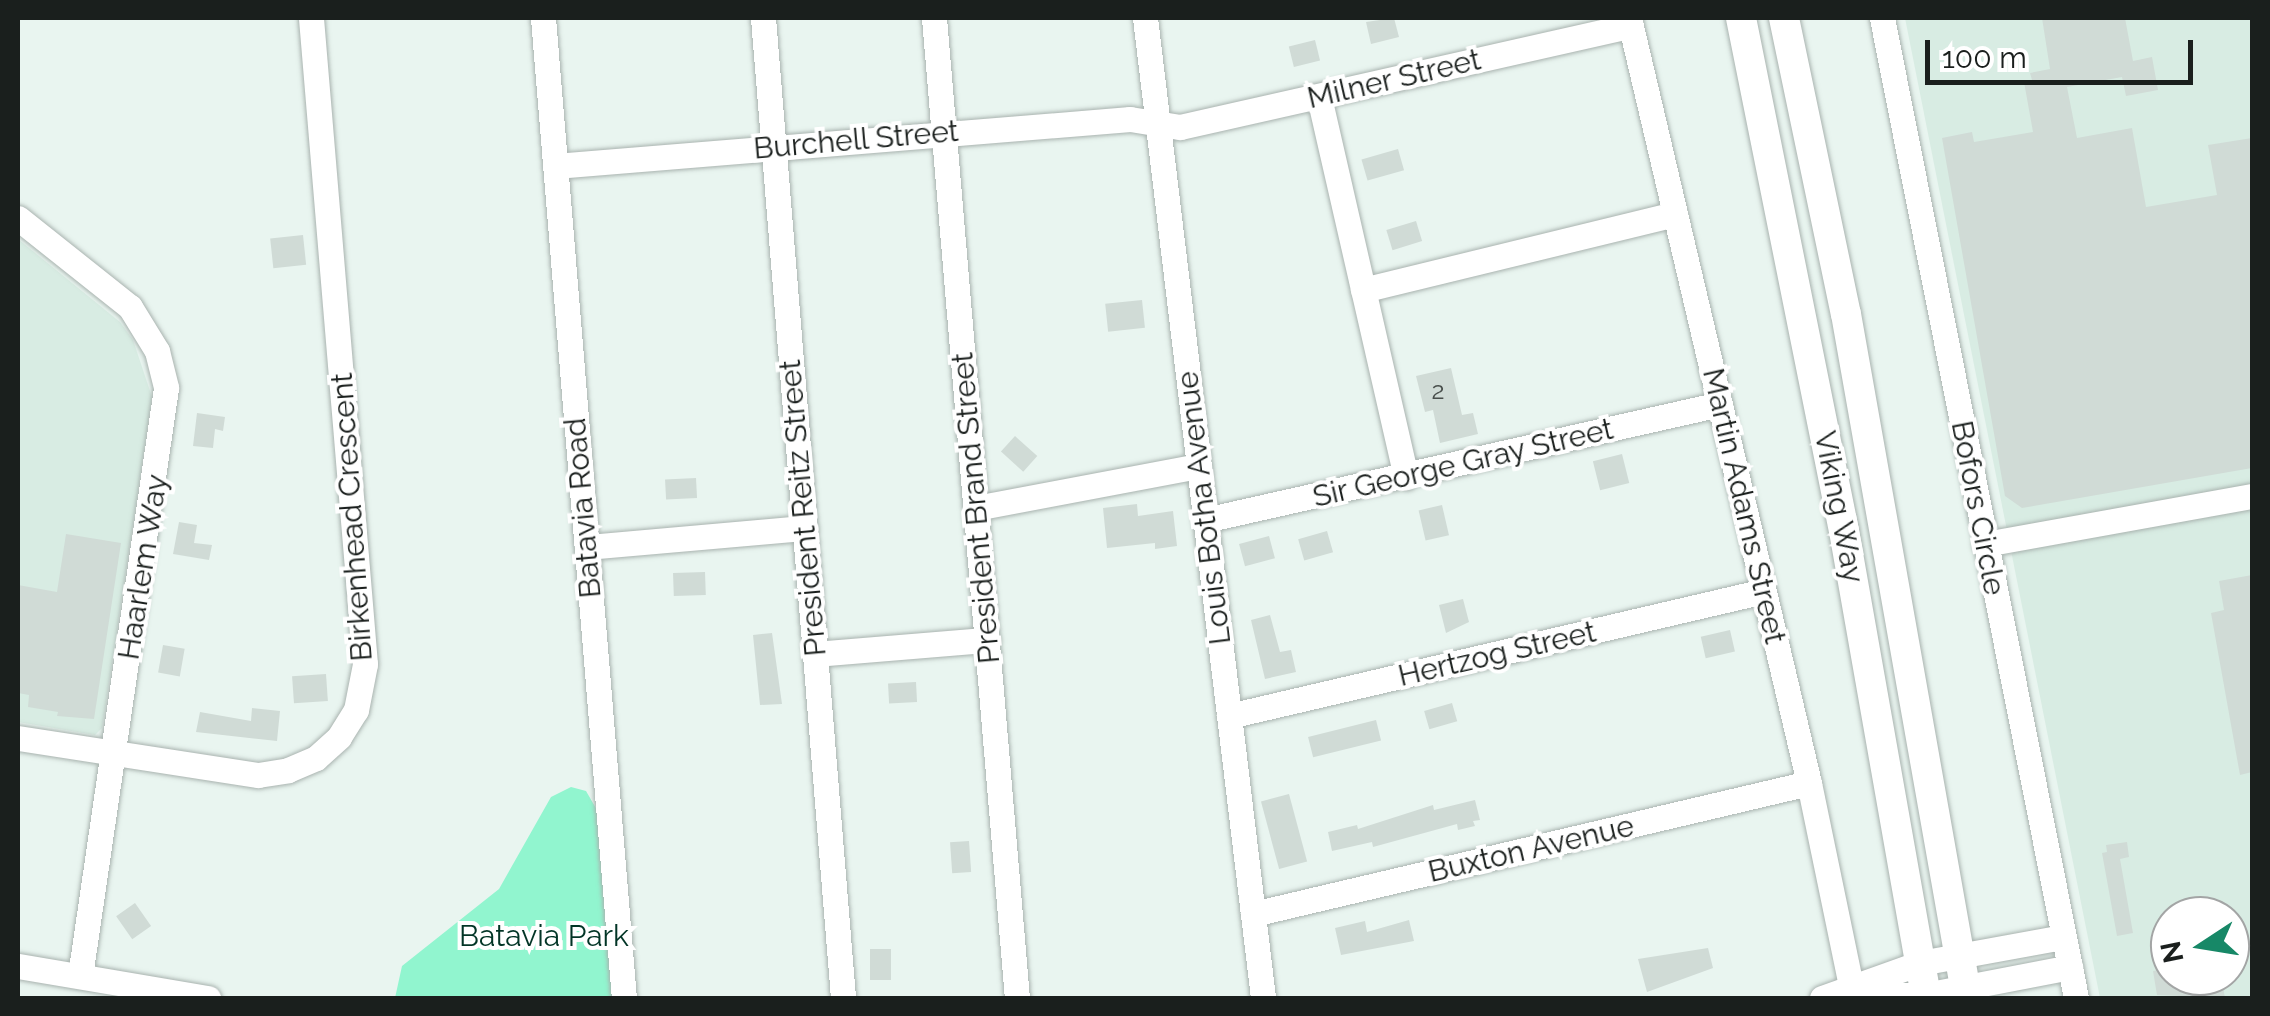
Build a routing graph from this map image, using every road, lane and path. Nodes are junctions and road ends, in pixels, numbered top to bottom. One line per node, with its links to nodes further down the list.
1 (311, 18): 32 (street, Birkenhead Crescent)
2 (543, 18): 14 (street, Batavia Road)
3 (763, 18): 13 (street, President Reitz Street)
4 (934, 18): 12 (street, President Brand Street)
5 (1145, 18): 11 (street, Louis Botha Avenue)
6 (1740, 18): 39 (main road, Viking Way)
7 (1784, 18): 38 (main road, Viking Way)
8 (1882, 18): 25 (street, Bofors Circle)
9 (1630, 21): 10 (street, Milner Street); 15 (street, Martin Adams Street)
10 (1319, 97): 11 (street, Milner Street); 17 (street)
11 (1158, 120): 12 (street, Burchell Street); 19 (street, Louis Botha Avenue)
12 (944, 133): 13 (street, Burchell Street); 22 (street, President Brand Street)
13 (774, 146): 14 (street, Burchell Street); 24 (street, President Reitz Street)
14 (555, 166): 26 (street, Batavia Road)
15 (1675, 214): 17 (street); 18 (street, Martin Adams Street)
16 (18, 218): 32 (street, Haarlem Way)
17 (1363, 290): 20 (street)
18 (1720, 404): 20 (street, Sir George Gray Street); 27 (street, Martin Adams Street)
19 (1199, 466): 22 (street); 23 (street, Louis Botha Avenue)
20 (1406, 477): 23 (street, Sir George Gray Street)
21 (2252, 496): 25 (street)
22 (976, 508): 28 (street, President Brand Street)
23 (1206, 520): 30 (street, Louis Botha Avenue)
24 (805, 528): 26 (street); 29 (street, President Reitz Street)
25 (1985, 544): 34 (street, Bofors Circle)
26 (586, 547): 47 (street, Batavia Road)
27 (1764, 591): 30 (street, Hertzog Street); 33 (street, Martin Adams Street)
28 (987, 640): 29 (street); 49 (street, President Brand Street)
29 (815, 654): 48 (street, President Reitz Street)
30 (1229, 716): 35 (street, Louis Botha Avenue)
31 (18, 738): 32 (street, Birkenhead Crescent)
32 (114, 754): 42 (street, Haarlem Way)
33 (1809, 783): 35 (street, Buxton Avenue); 44 (street, Martin Adams Street)
34 (2052, 886): 36 (street, Bofors Circle); 37 (street)
35 (1253, 914): 50 (street, Louis Botha Avenue)
36 (2063, 937): 37 (street); 41 (street, Bofors Circle)
37 (2012, 946): 38 (street)
38 (1959, 955): 39 (street); 43 (main road, Viking Way)
39 (1920, 963): 44 (street); 45 (main road, Viking Way)
40 (18, 966): 42 (street)
41 (2070, 967): 43 (street); 51 (street, Bofors Circle)
42 (80, 976): 46 (street)
43 (1966, 993): 45 (street)
44 (1841, 995): 45 (street)
45 (1926, 997)
46 (208, 998)
47 (624, 998)
48 (843, 998)
49 (1017, 998)
50 (1263, 998)
51 (2076, 998)

